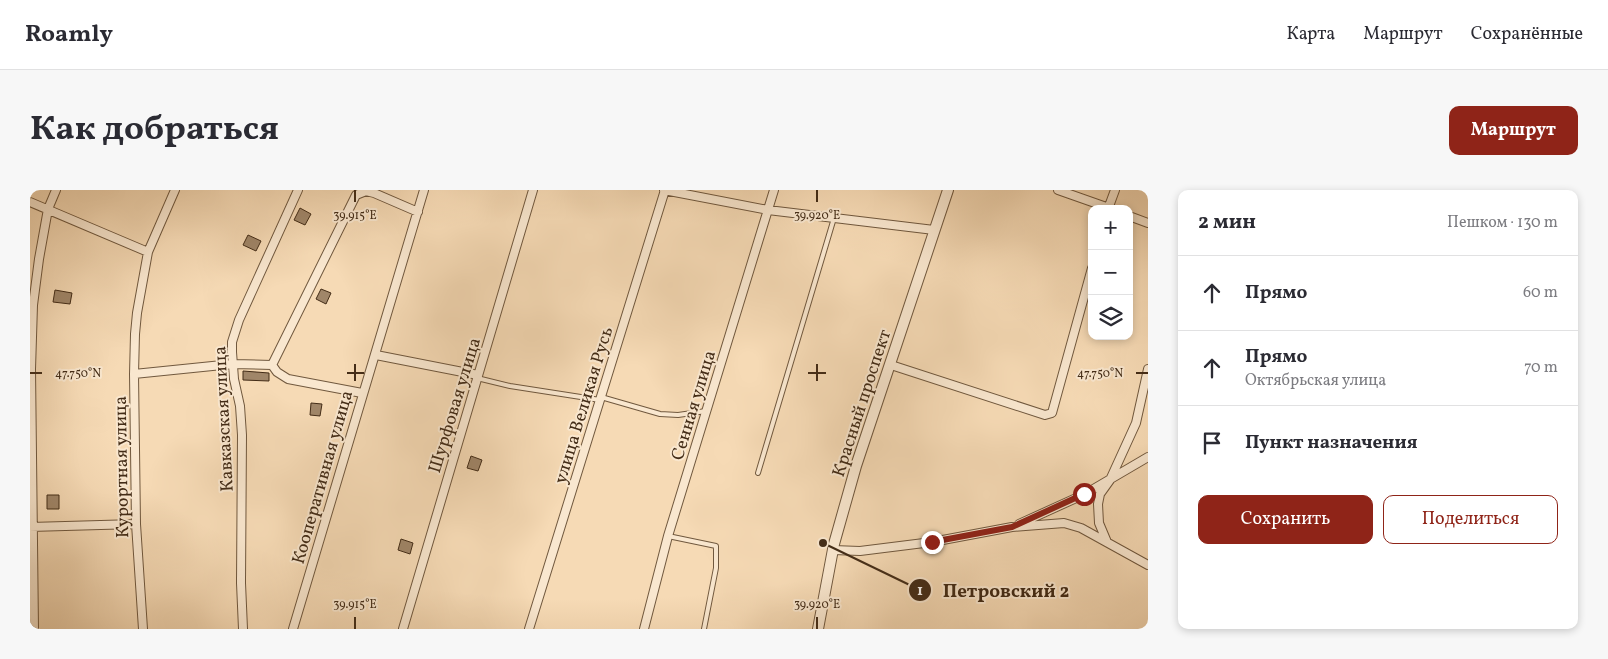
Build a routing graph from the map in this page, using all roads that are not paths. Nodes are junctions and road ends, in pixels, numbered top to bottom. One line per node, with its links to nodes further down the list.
1 (56, 190): 14 (street)
2 (175, 190): 21 (street, Курортная улица)
3 (298, 190): 24 (street, Кавказская улица)
4 (424, 190): 16 (street, Кооперативная улица)
5 (533, 190): 29 (street, Шурфовая улица)
6 (665, 190): 15 (street); 31 (street, улица Великая Русь)
7 (774, 190): 15 (street, Сенная улица)
8 (948, 190): 20 (street, Красный проспект)
9 (1058, 190): 12 (street)
10 (1115, 190): 13 (street)
11 (30, 202): 14 (street)
12 (1100, 205)
13 (1110, 205)
14 (48, 209): 21 (street); 37 (street)
15 (768, 210): 18 (street); 32 (street, Сенная улица)
16 (418, 212): 23 (street, Кооперативная улица); 25 (street)
17 (1133, 217): 19 (street)
18 (834, 218): 20 (street); 34 (lane)
19 (1148, 223)
20 (934, 230): 26 (street, Красный проспект)
21 (148, 252): 28 (street, Курортная улица)
22 (1088, 282): 26 (street)
23 (376, 355): 29 (street); 30 (street, Кооперативная улица)
24 (232, 364): 25 (street); 28 (street); 45 (street, Кавказская улица)
25 (272, 365): 30 (street)
26 (890, 365): 41 (street, Красный проспект)
27 (1148, 369): 35 (street)
28 (134, 374): 36 (street, Курортная улица)
29 (478, 376): 31 (lane); 47 (street, Шурфовая улица)
30 (362, 393): 46 (street, Кооперативная улица)
31 (600, 398): 32 (lane); 48 (street, улица Великая Русь)
32 (706, 411): 39 (street, Сенная улица)
33 (1148, 457): 35 (street)
34 (758, 473)
35 (1110, 480): 38 (street); 40 (street)
36 (136, 524): 37 (street); 44 (street, Курортная улица)
37 (31, 527): 43 (street)
38 (1012, 527): 40 (street); 41 (street)
39 (668, 536): 49 (street, Сенная улица); 50 (lane)
40 (1107, 542): 42 (street)
41 (833, 550): 51 (street, Красный проспект)
42 (1148, 565)
43 (34, 629)
44 (143, 629)
45 (243, 629)
46 (293, 629)
47 (403, 629)
48 (529, 629)
49 (644, 629)
50 (704, 629)
51 (818, 629)

